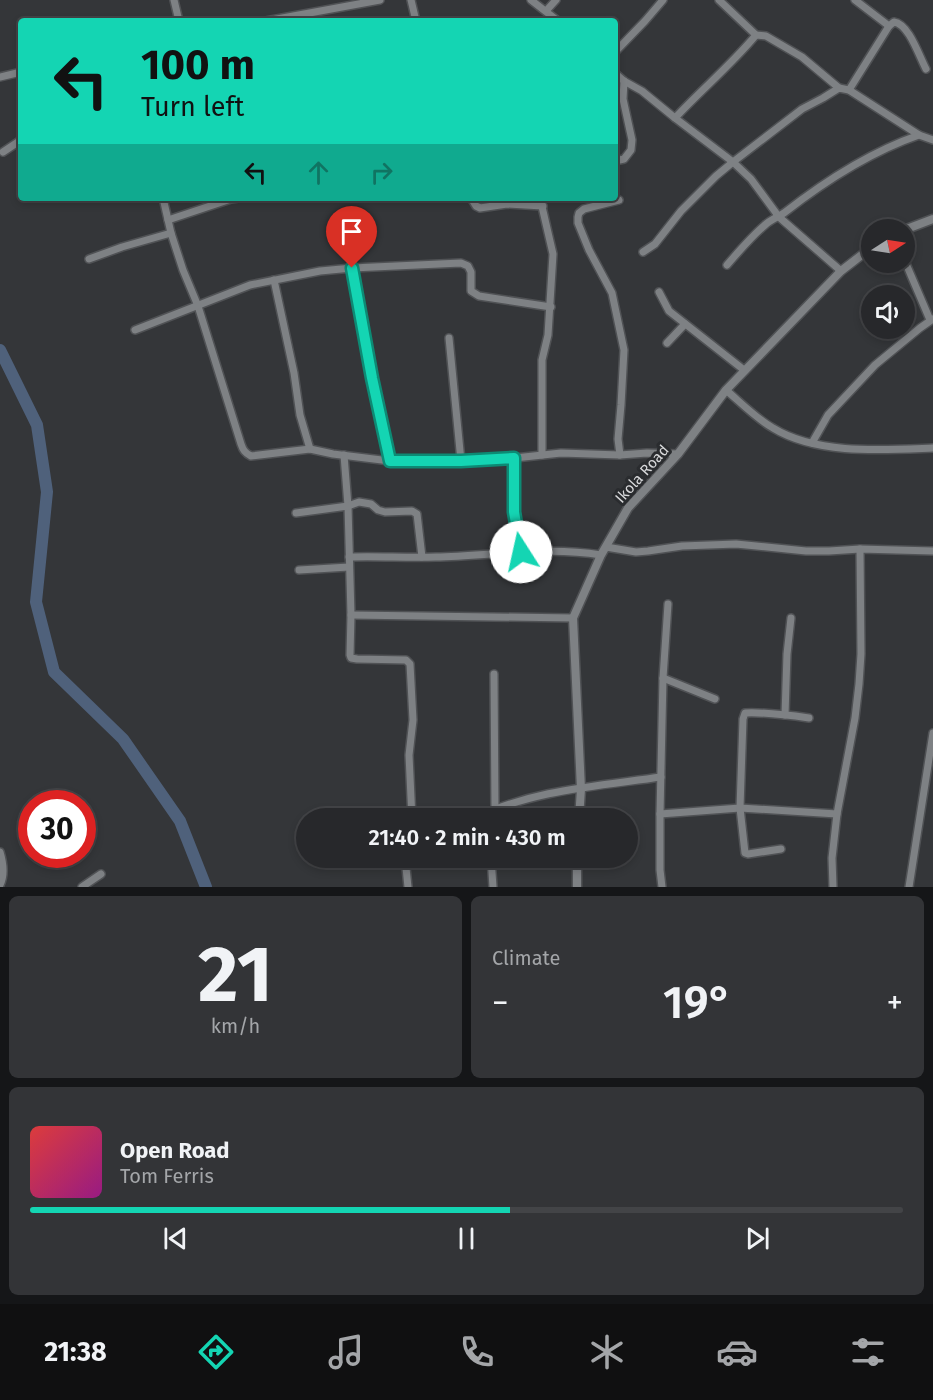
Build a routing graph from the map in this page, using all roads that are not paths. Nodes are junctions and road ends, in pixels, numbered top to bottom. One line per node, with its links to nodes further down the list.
1 (174, 0): 10 (street)
2 (380, 0): 11 (street)
3 (411, 0): 12 (street)
4 (531, 0): 9 (street)
5 (556, 0): 9 (street)
6 (663, 0): 16 (street)
7 (719, 0): 15 (street)
8 (855, 0): 14 (street)
9 (546, 11): 13 (street)
10 (178, 18)
11 (282, 18)
12 (415, 18)
13 (554, 18)
14 (889, 26): 17 (street); 23 (street)
15 (756, 34): 22 (street); 24 (street)
16 (618, 49)
17 (926, 69)
18 (18, 73): 20 (street)
19 (618, 76): 21 (street)
20 (0, 77)
21 (624, 81): 24 (street); 29 (street)
22 (839, 88): 23 (street); 30 (street)
23 (849, 90): 25 (street)
24 (675, 118): 30 (street)
25 (919, 135): 26 (street); 36 (street)
26 (933, 140)
27 (18, 142): 28 (street)
28 (3, 152)
29 (618, 160)
30 (733, 162): 36 (street); 41 (street)
31 (164, 201): 38 (street)
32 (225, 201): 38 (street)
33 (473, 201): 35 (street)
34 (615, 201): 65 (street)
35 (541, 202): 51 (street)
36 (778, 217): 44 (street); 46 (street)
37 (933, 219): 39 (street)
38 (168, 220): 40 (street)
39 (915, 226)
40 (171, 233): 43 (street); 50 (street)
41 (643, 252)
42 (861, 256): 46 (street, Ikola Road)
43 (89, 259)
44 (727, 265)
45 (352, 268): 48 (street); 51 (street); 67 (street)
46 (841, 271): 57 (street, Ikola Road)
47 (911, 273): 52 (street)
48 (274, 280): 50 (street); 61 (street)
49 (659, 292): 53 (street)
50 (198, 306): 54 (street); 61 (street)
51 (551, 307): 64 (street)
52 (932, 319): 59 (street)
53 (685, 324): 56 (street); 57 (street)
54 (135, 330)
55 (449, 338): 68 (street)
56 (667, 343)
57 (744, 370): 58 (street, Ikola Road)
58 (726, 390): 59 (street); 62 (street, Ikola Road)
59 (812, 443): 60 (street)
60 (933, 448)
61 (310, 449): 63 (street)
62 (678, 454): 65 (street); 72 (street, Ikola Road)
63 (344, 455): 67 (street); 69 (street)
64 (542, 455): 65 (street); 66 (street)
65 (620, 455)
66 (514, 458): 68 (street); 74 (street)
67 (390, 461): 68 (street)
68 (461, 461)
69 (348, 506): 70 (street); 75 (street); 76 (street)
70 (296, 513)
71 (860, 549): 72 (street); 73 (street); 97 (street)
72 (603, 551): 74 (street); 81 (street, Ikola Road)
73 (933, 551)
74 (521, 552): 75 (street)
75 (422, 556): 76 (street)
76 (349, 557): 77 (street)
77 (349, 567): 78 (street); 80 (street)
78 (299, 570)
79 (668, 604): 84 (street)
80 (351, 615): 81 (street); 91 (street)
81 (573, 618): 90 (street, Ikola Road)
82 (791, 618): 86 (street)
83 (494, 674): 92 (street)
84 (663, 678): 85 (street); 89 (street)
85 (715, 699)
86 (785, 715): 87 (street); 95 (street)
87 (809, 718)
88 (933, 733): 111 (street)
89 (661, 777): 90 (street); 96 (street)
90 (581, 789): 93 (street); 94 (street, Ikola Road)
91 (411, 808)
92 (491, 808)
93 (504, 808)
94 (580, 808)
95 (740, 808): 96 (street); 97 (street); 98 (street)
96 (660, 814): 109 (street)
97 (837, 814): 110 (street)
98 (781, 849)
99 (0, 852): 104 (street)
100 (406, 868): 106 (street)
101 (492, 868): 107 (street)
102 (577, 868): 108 (street)
103 (101, 874): 105 (street)
104 (0, 885)
105 (82, 887)
106 (408, 887)
107 (493, 887)
108 (578, 887)
109 (662, 887)
110 (833, 887)
111 (909, 887)

